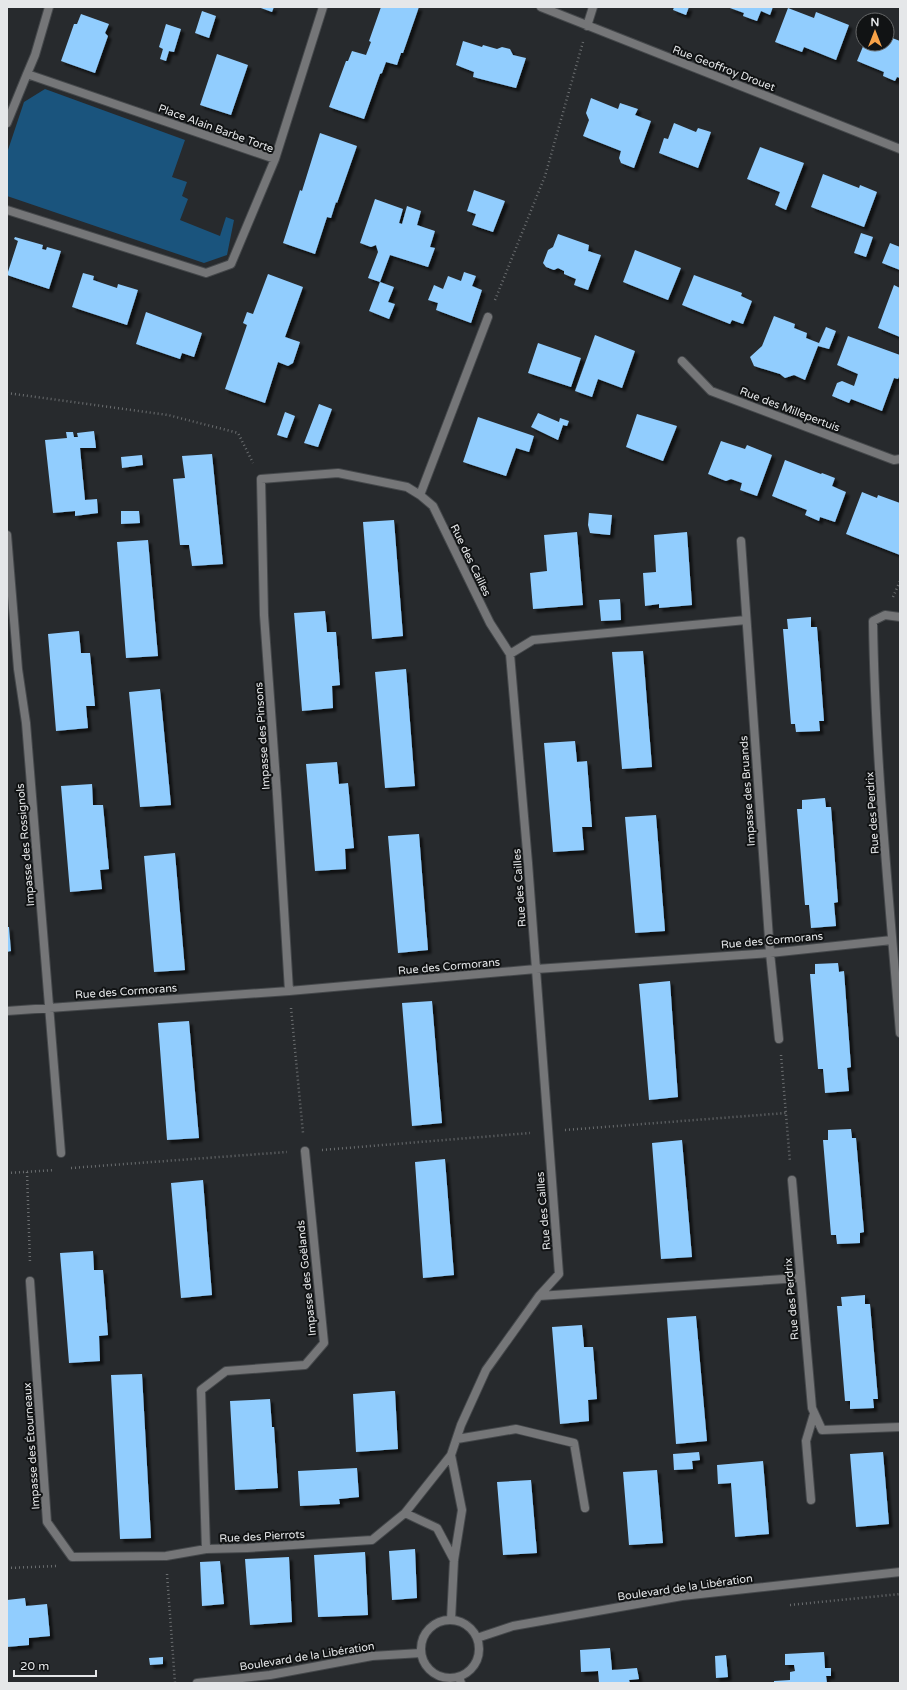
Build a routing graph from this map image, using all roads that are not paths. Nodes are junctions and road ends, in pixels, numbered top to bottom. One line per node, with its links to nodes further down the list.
1 (49, 7): 6 (street)
2 (323, 7): 9 (street)
3 (541, 7): 5 (street, Rue Geoffroy Drouet)
4 (593, 7): 5 (street)
5 (587, 26): 8 (street, Rue Geoffroy Drouet)
6 (27, 74): 7 (street); 9 (street, Place Alain Barbe Torte)
7 (7, 123)
8 (900, 149)
9 (275, 159): 10 (street, Place Alain Barbe Torte)
10 (7, 210)
11 (488, 317): 15 (street)
12 (682, 361): 13 (street, Rue des Millepertuis)
13 (900, 459)
14 (261, 479): 15 (street, Rue des Cailles); 24 (street, Impasse des Pinsons)
15 (420, 494): 20 (street, Rue des Cailles)
16 (7, 535): 25 (street, Impasse des Rossignols)
17 (741, 541): 19 (street, Impasse des Bruands)
18 (900, 617): 21 (street, Rue des Perdrix)
19 (746, 620): 20 (street); 22 (street, Impasse des Bruands)
20 (510, 654): 23 (street, Rue des Cailles)
21 (892, 940): 22 (street, Rue des Cormorans); 27 (street, Rue des Perdrix)
22 (770, 953): 23 (street, Rue des Cormorans); 28 (street, Impasse des Bruands)
23 (536, 968): 24 (street, Rue des Cormorans); 34 (street, Rue des Cailles)
24 (289, 991): 25 (street, Rue des Cormorans)
25 (49, 1008): 26 (street, Rue des Cormorans); 30 (street, Impasse des Rossignols)
26 (7, 1011)
27 (900, 1033)
28 (779, 1039)
29 (305, 1151): 42 (street, Impasse des Goëlands)
30 (61, 1153)
31 (792, 1180): 32 (street, Rue des Perdrix)
32 (799, 1278): 34 (street); 35 (street, Rue des Perdrix)
33 (30, 1281): 43 (street, Impasse des Étourneaux)
34 (539, 1296): 37 (street, Rue des Cailles)
35 (814, 1414): 36 (street, Rue des Perdrix); 39 (street, Rue des Perdrix)
36 (900, 1427)
37 (457, 1439): 38 (street, Rue des Cailles); 40 (street)
38 (451, 1455): 41 (street, Rue des Pierrots); 44 (street)
39 (811, 1500)
40 (585, 1508)
41 (405, 1513): 42 (street, Rue des Pierrots); 44 (street)
42 (206, 1549): 43 (street, Rue des Pierrots)
43 (166, 1556)
44 (454, 1560): 46 (street)
45 (900, 1572): 47 (street, Boulevard de la Libération)
46 (451, 1620): 47 (street); 48 (street)
47 (477, 1638): 49 (street)
48 (421, 1653): 49 (street); 50 (street, Boulevard de la Libération)
49 (460, 1680)
50 (197, 1683)

